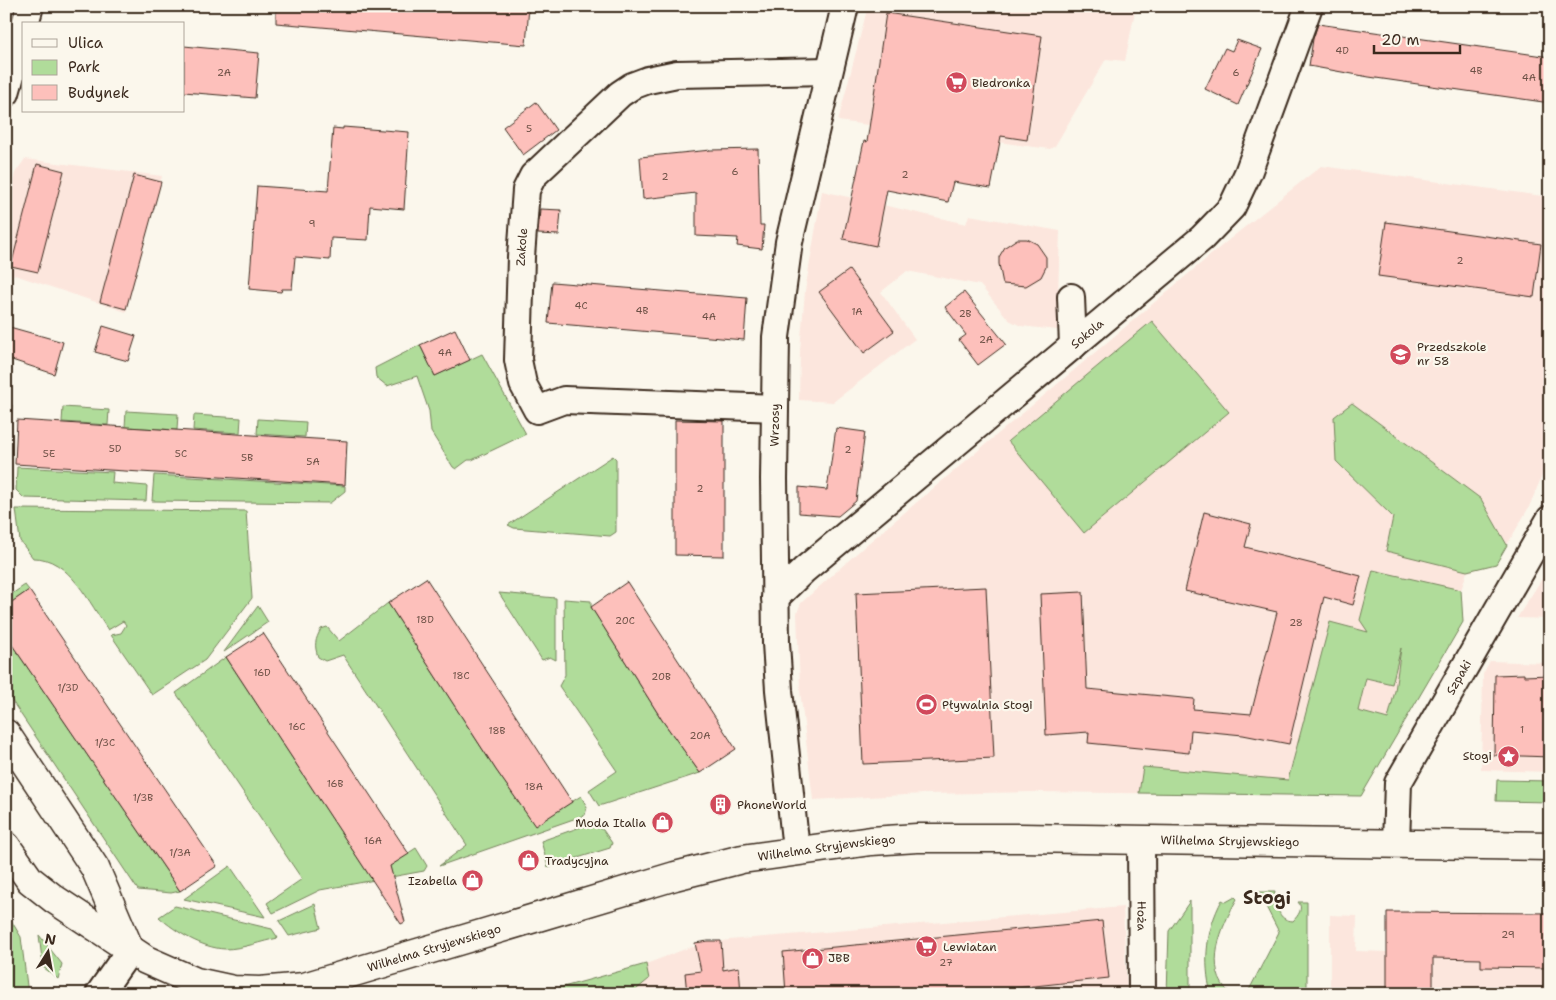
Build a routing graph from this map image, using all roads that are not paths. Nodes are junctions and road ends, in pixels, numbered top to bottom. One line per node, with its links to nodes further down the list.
1 (29, 6): 4 (street)
2 (845, 6): 6 (street, Wrzosy)
3 (1309, 6): 9 (street, Sokola)
4 (25, 22)
5 (22, 36): 7 (street)
6 (829, 72): 10 (street, Wrzosy); 10 (street, Zakole)
7 (6, 93)
8 (1070, 297): 9 (street)
9 (1074, 346): 12 (street, Sokola)
10 (774, 408): 12 (street, Wrzosy)
11 (1550, 519): 15 (street, Szpaki)
12 (775, 598): 18 (street, Wrzosy)
13 (6, 734): 19 (street)
14 (1141, 840): 15 (street, Wilhelma Stryjewskiego); 18 (street, Wilhelma Stryjewskiego); 21 (street, Hoża)
15 (1396, 844): 17 (street, Wilhelma Stryjewskiego)
16 (6, 846): 19 (street, Wilhelma Stryjewskiego)
17 (1550, 846)
18 (796, 850): 19 (street, Wilhelma Stryjewskiego)
19 (130, 950): 20 (street)
20 (99, 994)
21 (1142, 994)

